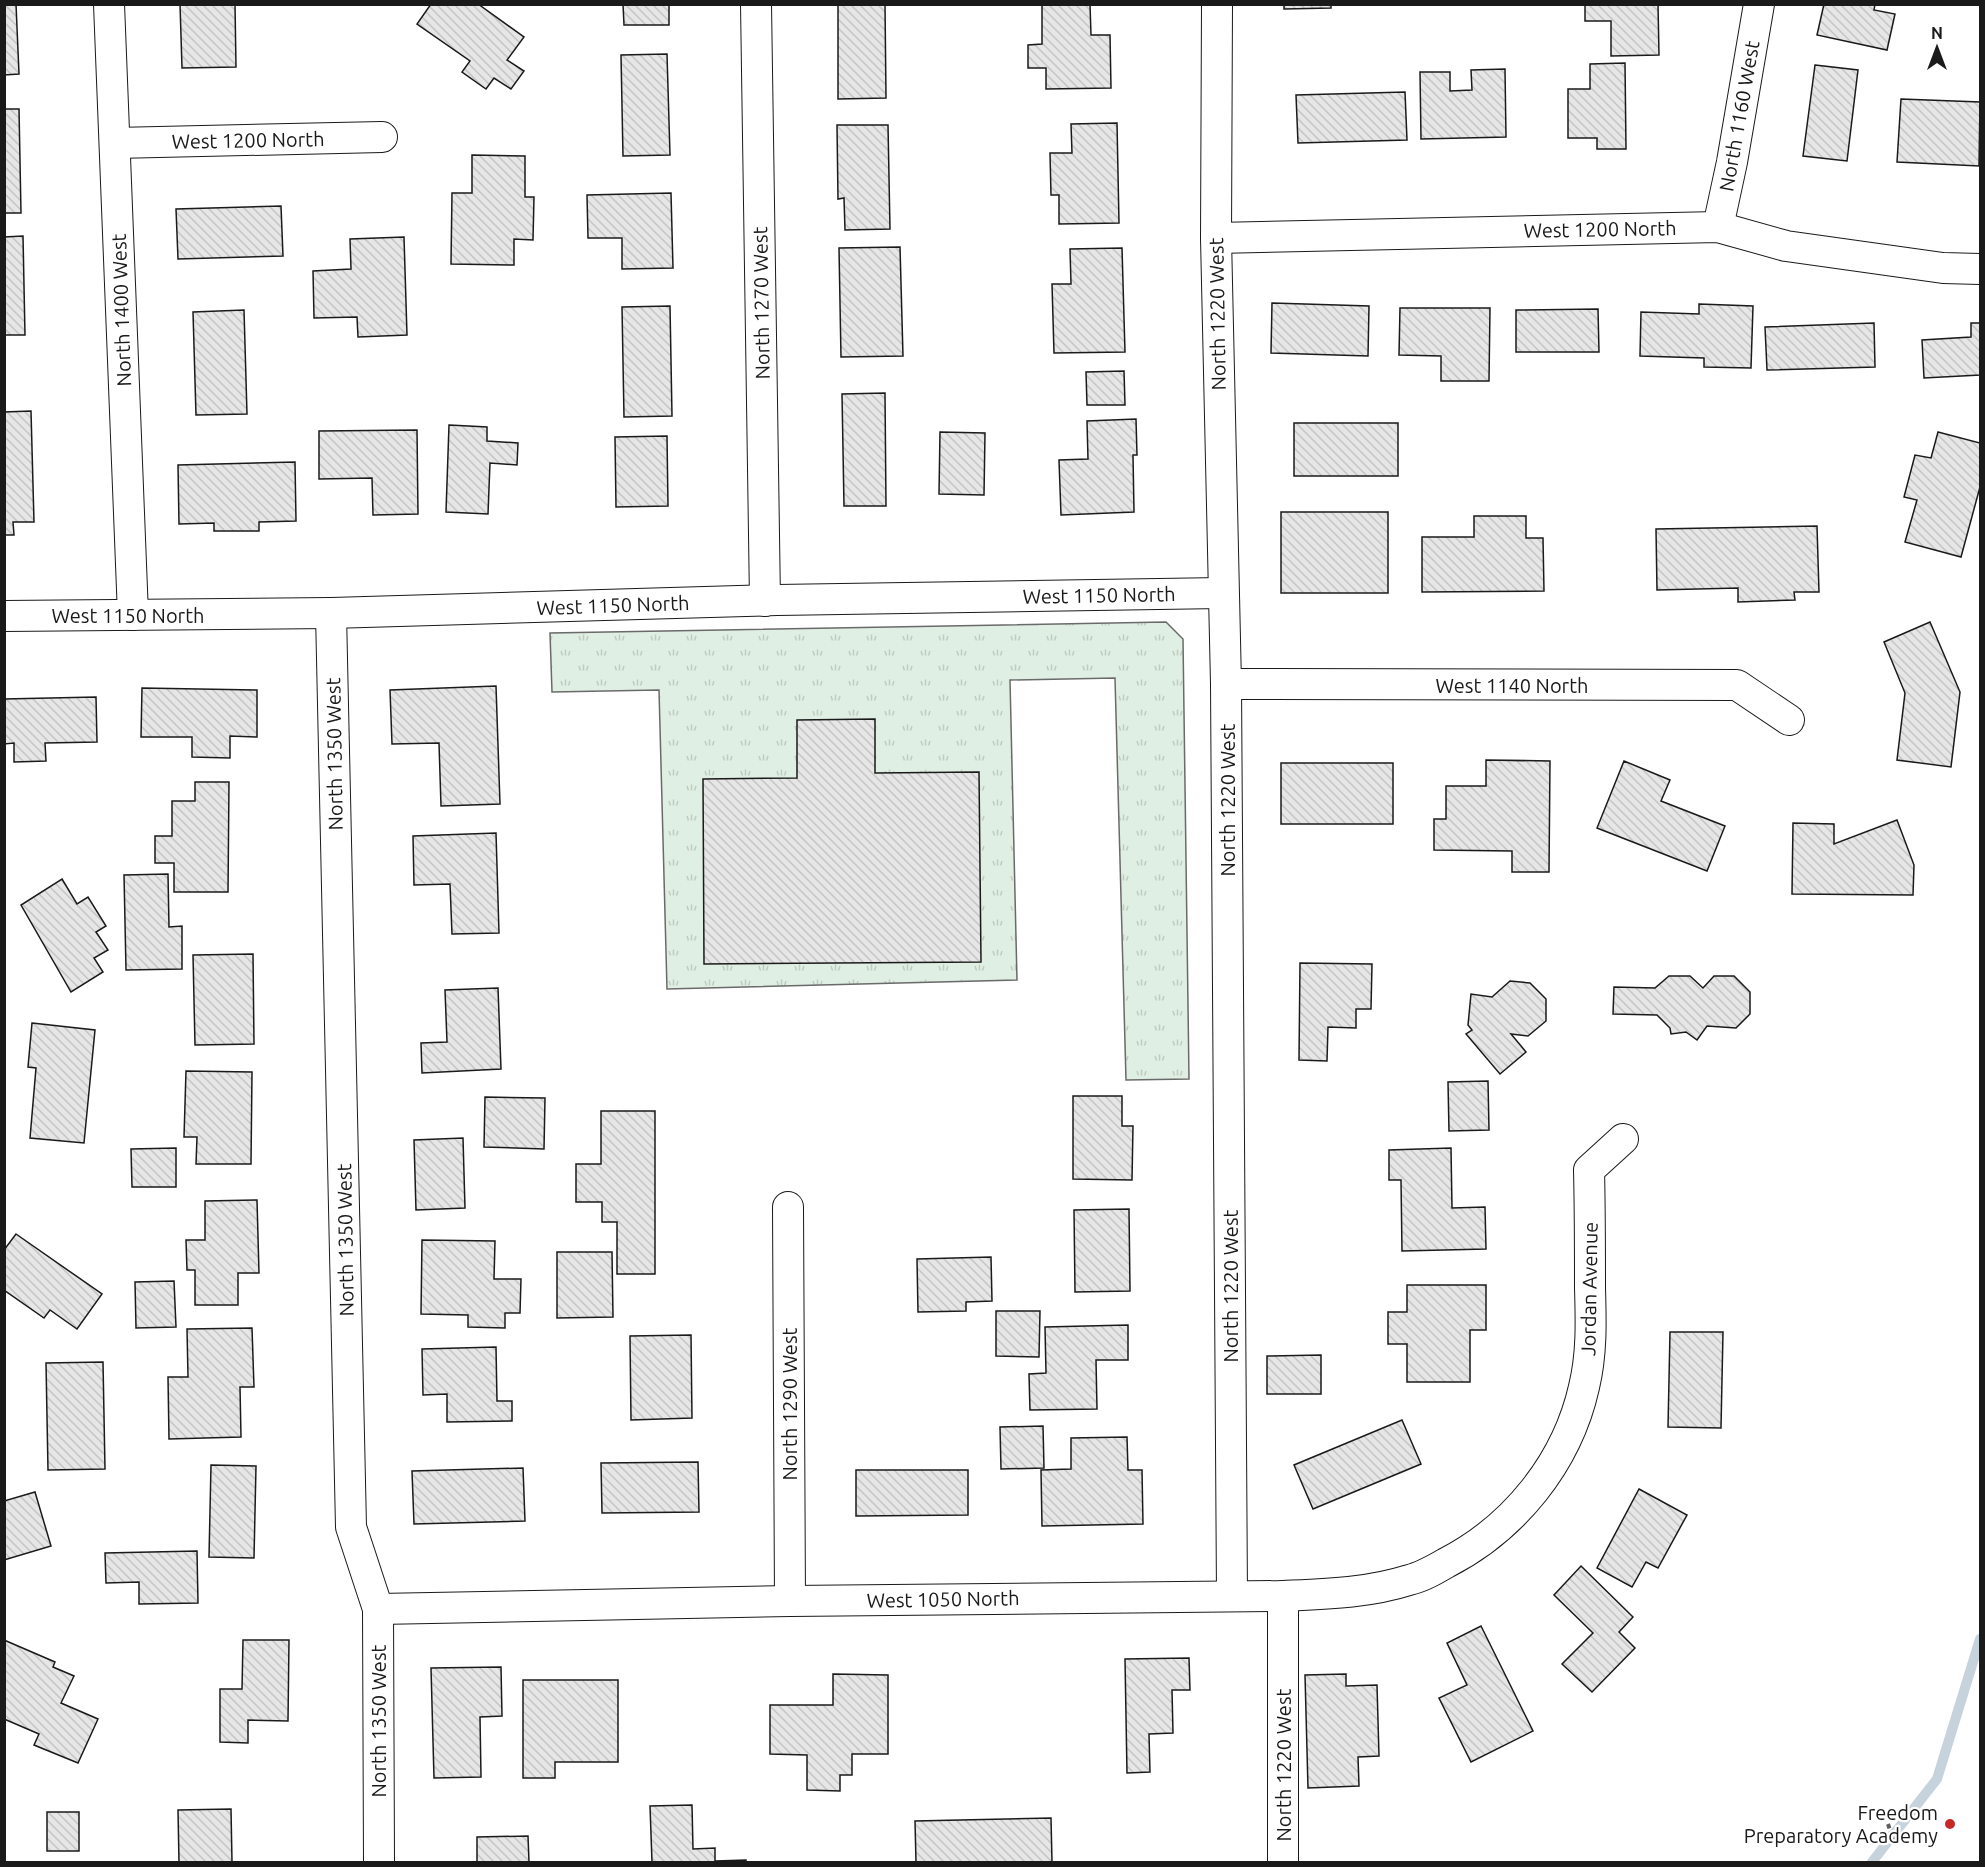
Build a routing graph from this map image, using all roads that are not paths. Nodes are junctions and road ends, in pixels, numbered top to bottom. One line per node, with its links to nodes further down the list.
1 (109, 4): 6 (street, North 1400 West)
2 (756, 4): 11 (street, North 1270 West)
3 (1217, 4): 8 (street, North 1220 West)
4 (1760, 4): 7 (street, North 1160 West)
5 (382, 137): 6 (street, West 1200 North)
6 (115, 143): 13 (street, North 1400 West)
7 (1718, 227): 8 (street, West 1200 North); 9 (street, West 1200 North)
8 (1216, 238): 10 (street, North 1220 West)
9 (1980, 269)
10 (1222, 593): 11 (street, West 1150 North); 15 (street, North 1220 West)
11 (765, 601): 12 (street, West 1150 North)
12 (331, 612): 13 (street, West 1150 North); 23 (street, North 1350 West)
13 (133, 615): 14 (street, West 1150 North)
14 (4, 616)
15 (1226, 684): 16 (street, West 1140 North); 20 (street, North 1220 West)
16 (1789, 720)
17 (1623, 1139): 19 (street, Jordan Avenue)
18 (788, 1207): 22 (street, North 1290 West)
19 (1493, 1532): 21 (street, West 1050 North)
20 (1232, 1596): 21 (street, West 1050 North); 22 (street, West 1050 North)
21 (1283, 1596): 25 (street, North 1220 West)
22 (790, 1601): 23 (street, West 1050 North)
23 (378, 1609): 24 (street, North 1350 West)
24 (379, 1863)
25 (1283, 1863)

